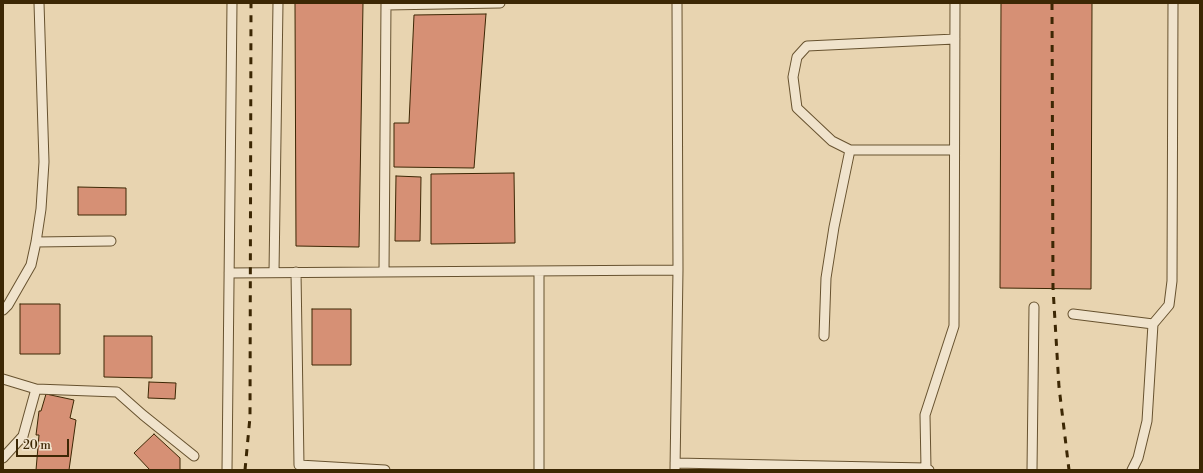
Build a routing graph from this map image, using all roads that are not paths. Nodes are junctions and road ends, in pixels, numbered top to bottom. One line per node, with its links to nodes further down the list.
1 (40, 3): 13 (lane)
2 (232, 3): 17 (lane)
3 (278, 3): 18 (lane)
4 (500, 3): 8 (lane)
5 (677, 3): 14 (lane)
6 (955, 3): 9 (lane)
7 (1173, 3): 23 (lane)
8 (386, 4): 15 (lane)
9 (955, 39): 10 (lane); 11 (lane)
10 (850, 150): 11 (lane); 24 (lane)
11 (954, 150): 30 (lane)
12 (111, 241): 13 (lane)
13 (36, 242): 21 (lane)
14 (678, 270): 16 (lane); 29 (lane)
15 (384, 271): 16 (lane); 19 (lane)
16 (539, 271): 33 (lane)
17 (228, 272): 18 (lane); 31 (lane)
18 (274, 272): 19 (lane)
19 (296, 272): 32 (lane)
20 (1034, 307): 34 (lane)
21 (3, 310)
22 (1073, 314): 23 (lane)
23 (1153, 324): 35 (lane)
24 (824, 336)
25 (3, 379): 26 (lane)
26 (36, 389): 27 (lane); 28 (lane)
27 (194, 456)
28 (3, 458)
29 (675, 466): 30 (lane)
30 (928, 469)
31 (227, 470)
32 (385, 470)
33 (539, 470)
34 (1032, 470)
35 (1132, 470)

